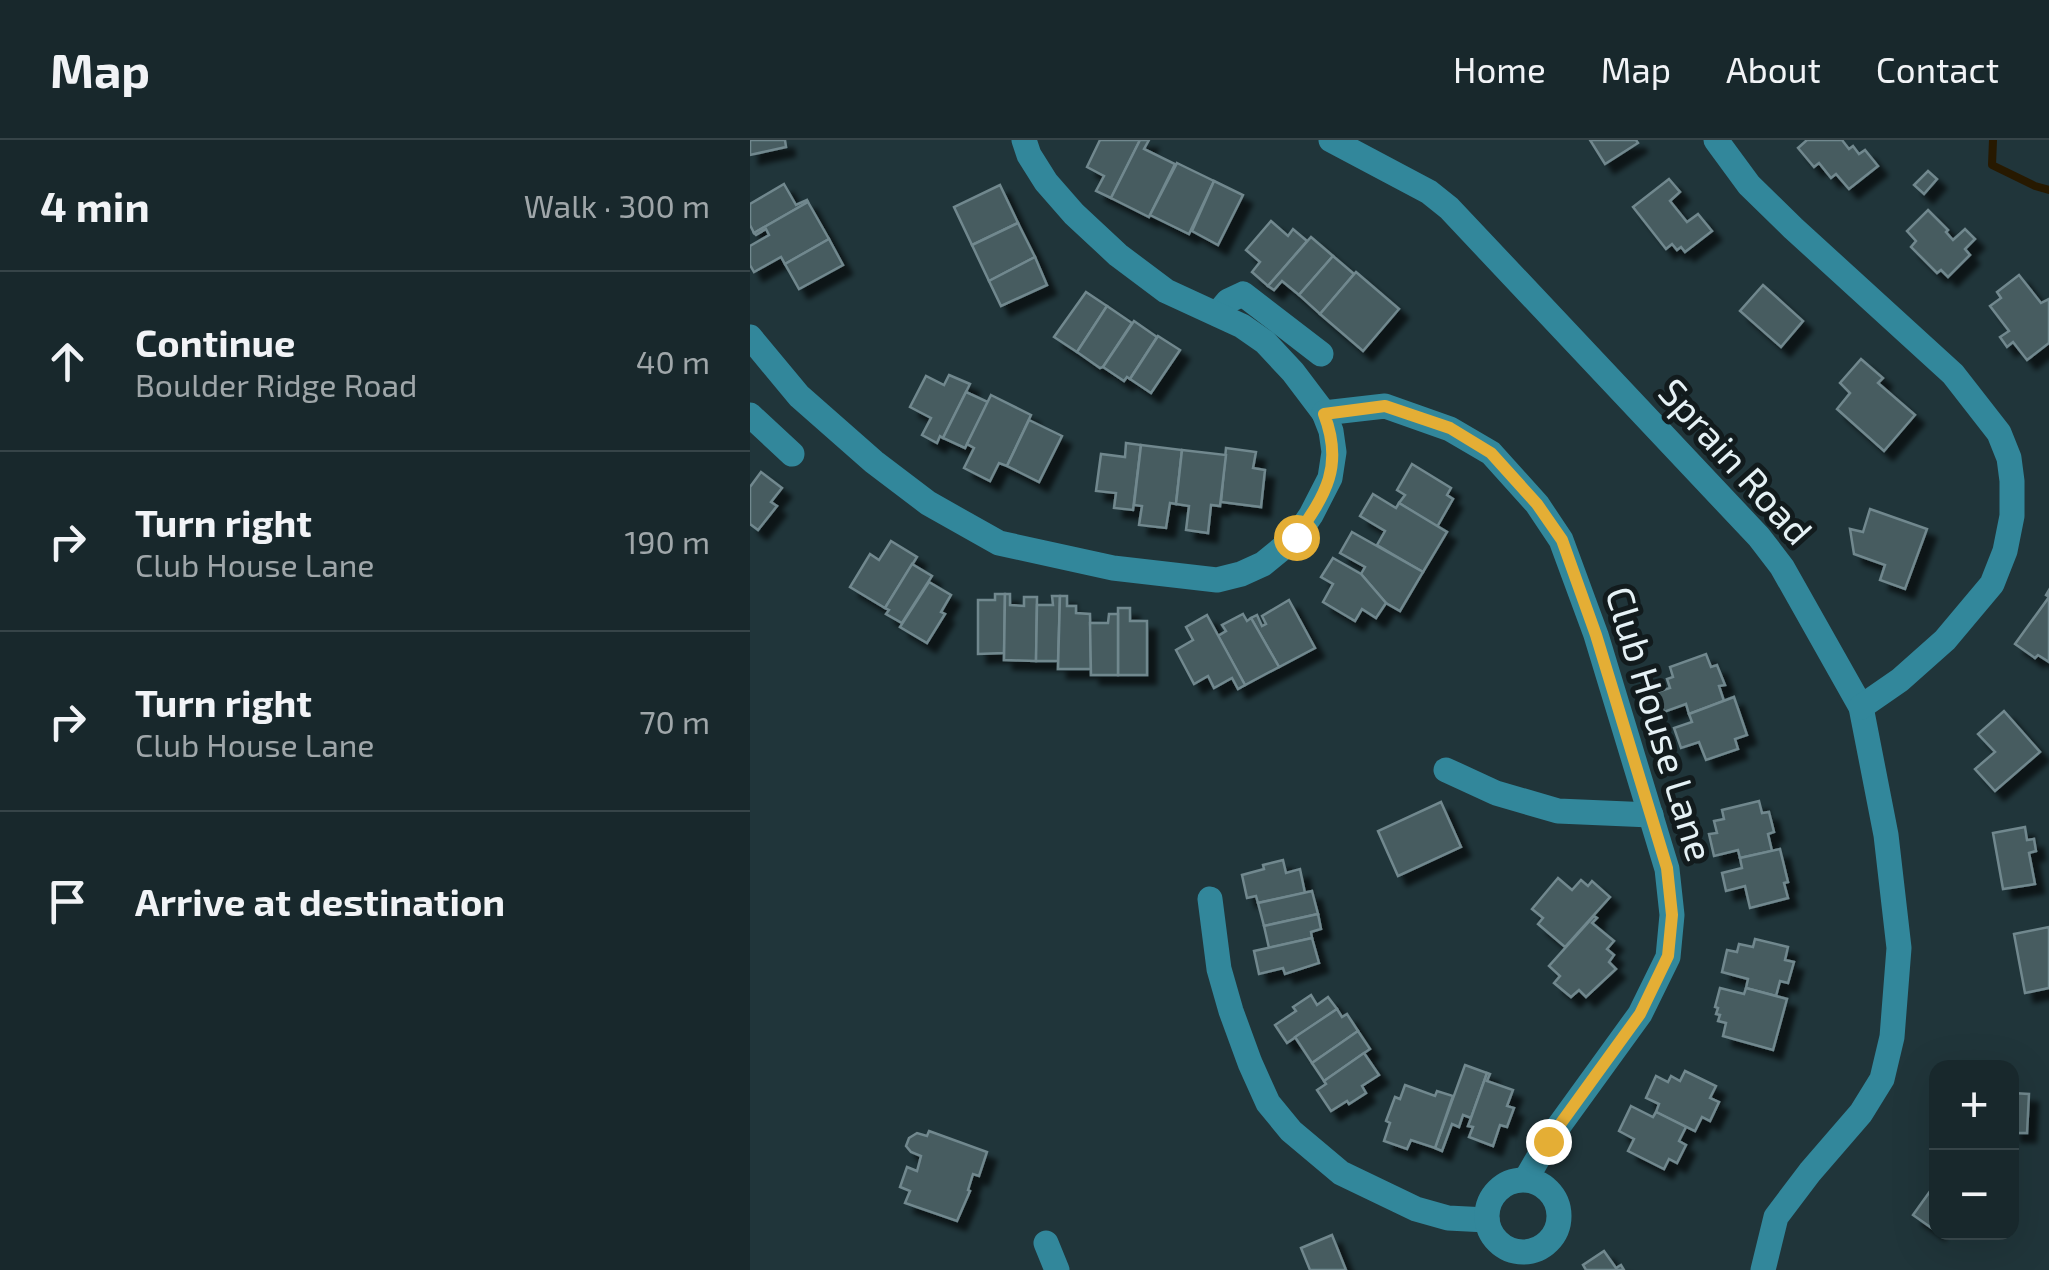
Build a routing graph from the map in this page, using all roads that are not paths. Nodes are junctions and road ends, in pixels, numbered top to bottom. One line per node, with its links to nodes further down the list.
1 (1024, 140): 4 (street)
2 (1331, 140): 10 (street, Sprain Road)
3 (1716, 140): 10 (street)
4 (1217, 314): 6 (street); 7 (street)
5 (750, 337): 7 (street)
6 (1321, 354)
7 (1324, 414): 12 (street, Club House Lane)
8 (750, 415): 9 (street)
9 (792, 454)
10 (1860, 706): 18 (street, Sprain Road)
11 (1446, 770): 12 (street)
12 (1650, 814): 14 (street, Club House Lane)
13 (1210, 898): 15 (street)
14 (1526, 1180): 15 (street, Club House Lane); 15 (street)
15 (1487, 1220)
16 (1046, 1243): 17 (street)
17 (1057, 1270)
18 (1763, 1270)

